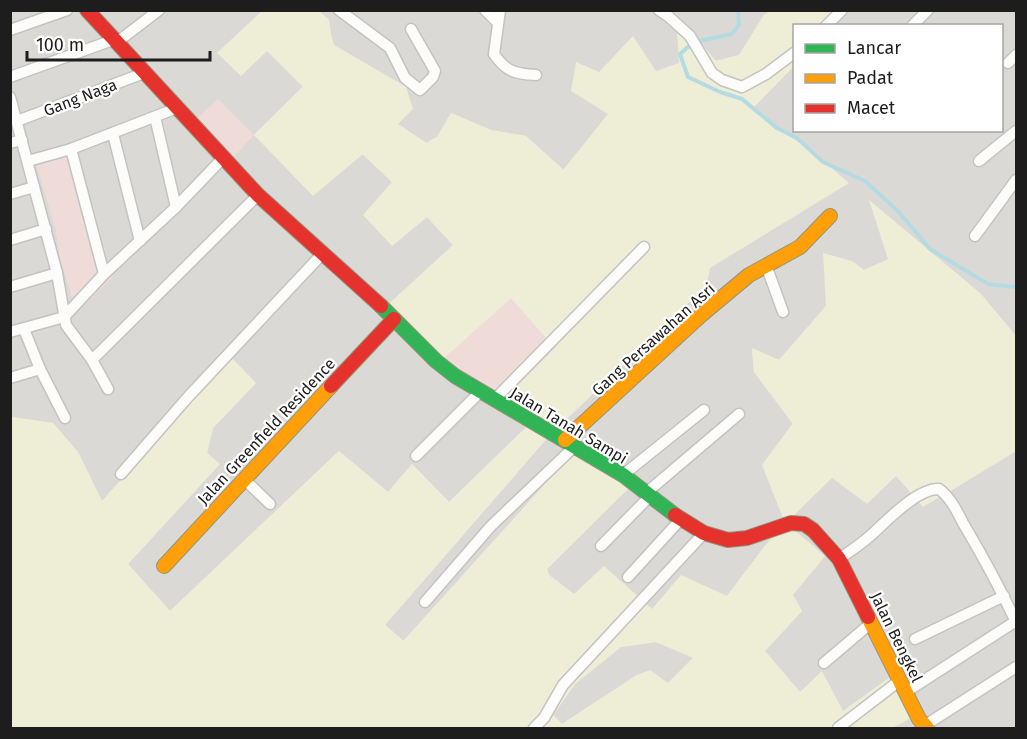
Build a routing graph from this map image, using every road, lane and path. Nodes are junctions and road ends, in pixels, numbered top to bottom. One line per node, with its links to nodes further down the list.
1 (67, 10): 13 (street)
2 (87, 10): 14 (street, Jalan Tanah Sampi)
3 (159, 10): 14 (street)
4 (339, 10): 12 (street)
5 (485, 10): 9 (street)
6 (658, 10): 15 (street)
7 (842, 10): 10 (street)
8 (928, 10): 11 (street)
9 (499, 16): 17 (street)
10 (828, 24)
11 (914, 24)
12 (411, 29)
13 (10, 30)
14 (114, 42): 16 (street, Jalan Tanah Sampi); 18 (street)
15 (793, 55)
16 (144, 73): 20 (street, Jalan Tanah Sampi); 22 (street, Gang Naga)
17 (536, 75)
18 (10, 77)
19 (10, 97): 22 (street)
20 (177, 108): 21 (street); 28 (street, Jalan Tanah Sampi)
21 (155, 117): 24 (street); 35 (street)
22 (17, 121): 25 (street)
23 (1017, 131): 30 (street)
24 (113, 134): 27 (street); 40 (street)
25 (22, 140): 26 (street); 29 (street)
26 (10, 143)
27 (71, 149): 29 (street); 45 (street)
28 (224, 157): 34 (street, Jalan Tanah Sampi); 35 (street)
29 (28, 161): 32 (street)
30 (978, 161)
31 (1017, 180): 38 (street)
32 (34, 187): 33 (street); 37 (street)
33 (10, 194)
34 (258, 195): 42 (street, Jalan Tanah Sampi); 52 (street)
35 (176, 207): 40 (street)
36 (830, 216): 43 (street, Gang Persawahan Asri)
37 (46, 230): 39 (street); 44 (street)
38 (975, 236)
39 (10, 240)
40 (140, 241): 45 (street)
41 (644, 247): 57 (street)
42 (323, 253): 49 (street, Jalan Tanah Sampi); 63 (street)
43 (766, 266): 47 (street); 61 (street, Gang Persawahan Asri)
44 (57, 273): 46 (street); 48 (street)
45 (104, 274): 48 (street)
46 (10, 288)
47 (783, 312)
48 (64, 317): 50 (street); 52 (street)
49 (394, 319): 56 (street, Jalan Tanah Sampi); 65 (street, Jalan Greenfield Residence)
50 (24, 329): 51 (street); 53 (street)
51 (10, 332)
52 (92, 360): 55 (street)
53 (40, 369): 54 (street); 60 (street)
54 (10, 378)
55 (108, 389)
56 (480, 392): 57 (street, Jalan Tanah Sampi); 62 (street)
57 (494, 400): 61 (street, Jalan Tanah Sampi)
58 (704, 410): 64 (street)
59 (739, 414): 66 (street)
60 (65, 418)
61 (570, 443): 64 (street, Jalan Tanah Sampi); 75 (street)
62 (416, 456)
63 (121, 474)
64 (623, 475): 66 (street, Jalan Tanah Sampi)
65 (244, 479): 67 (street); 72 (street, Jalan Greenfield Residence)
66 (648, 495): 68 (street, Jalan Tanah Sampi); 70 (street)
67 (270, 504)
68 (681, 519): 69 (street, Jalan Tanah Sampi); 73 (street)
69 (704, 533): 71 (street, Jalan Tanah Sampi); 83 (street)
70 (601, 546)
71 (839, 559): 74 (street); 77 (street, Jalan Bengkel)
72 (164, 566)
73 (628, 577)
74 (1004, 597): 76 (street); 78 (street)
75 (425, 602)
76 (1016, 621): 81 (street)
77 (871, 623): 79 (street); 81 (street, Jalan Bengkel)
78 (915, 639)
79 (824, 663)
80 (1017, 667): 82 (street)
81 (903, 686): 82 (street, Jalan Bengkel); 84 (street)
82 (925, 727)
83 (534, 729)
84 (838, 729)

